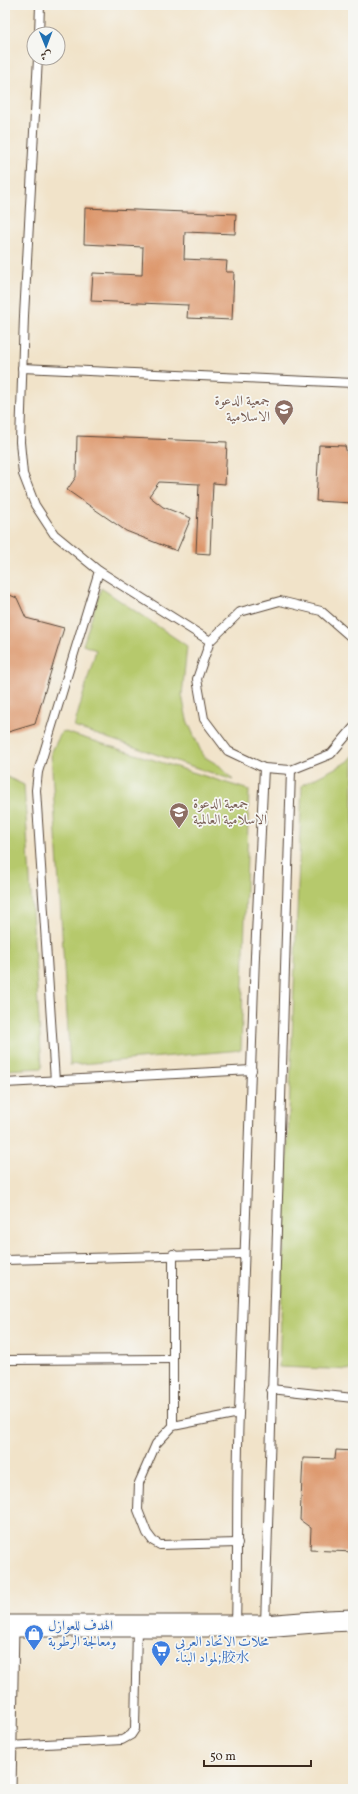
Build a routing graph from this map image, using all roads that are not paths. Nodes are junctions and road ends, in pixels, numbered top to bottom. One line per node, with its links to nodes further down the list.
1 (40, 5): 2 (lane)
2 (39, 26)
3 (38, 66): 4 (lane)
4 (22, 368): 5 (lane); 6 (lane)
5 (353, 383)
6 (99, 571): 8 (lane); 13 (lane)
7 (353, 639): 8 (lane)
8 (210, 641): 10 (lane)
9 (353, 728): 11 (lane)
10 (264, 768): 11 (lane); 12 (lane)
11 (291, 770): 21 (lane)
12 (252, 1070): 13 (lane); 16 (lane)
13 (55, 1080): 14 (lane)
14 (5, 1083)
15 (173, 1254): 16 (lane); 17 (lane); 19 (lane)
16 (244, 1254): 23 (lane)
17 (5, 1260)
18 (5, 1354): 20 (lane)
19 (173, 1359): 20 (lane); 24 (lane)
20 (5, 1360)
21 (271, 1390): 22 (lane); 30 (lane)
22 (353, 1398)
23 (239, 1413): 24 (lane); 25 (lane)
24 (173, 1426): 25 (lane)
25 (238, 1543): 27 (lane)
26 (353, 1620): 30 (street)
27 (236, 1625): 29 (street); 30 (street)
28 (7, 1626): 29 (street); 31 (street)
29 (137, 1626): 31 (lane)
30 (264, 1626)
31 (8, 1746): 32 (street)
32 (7, 1789)

